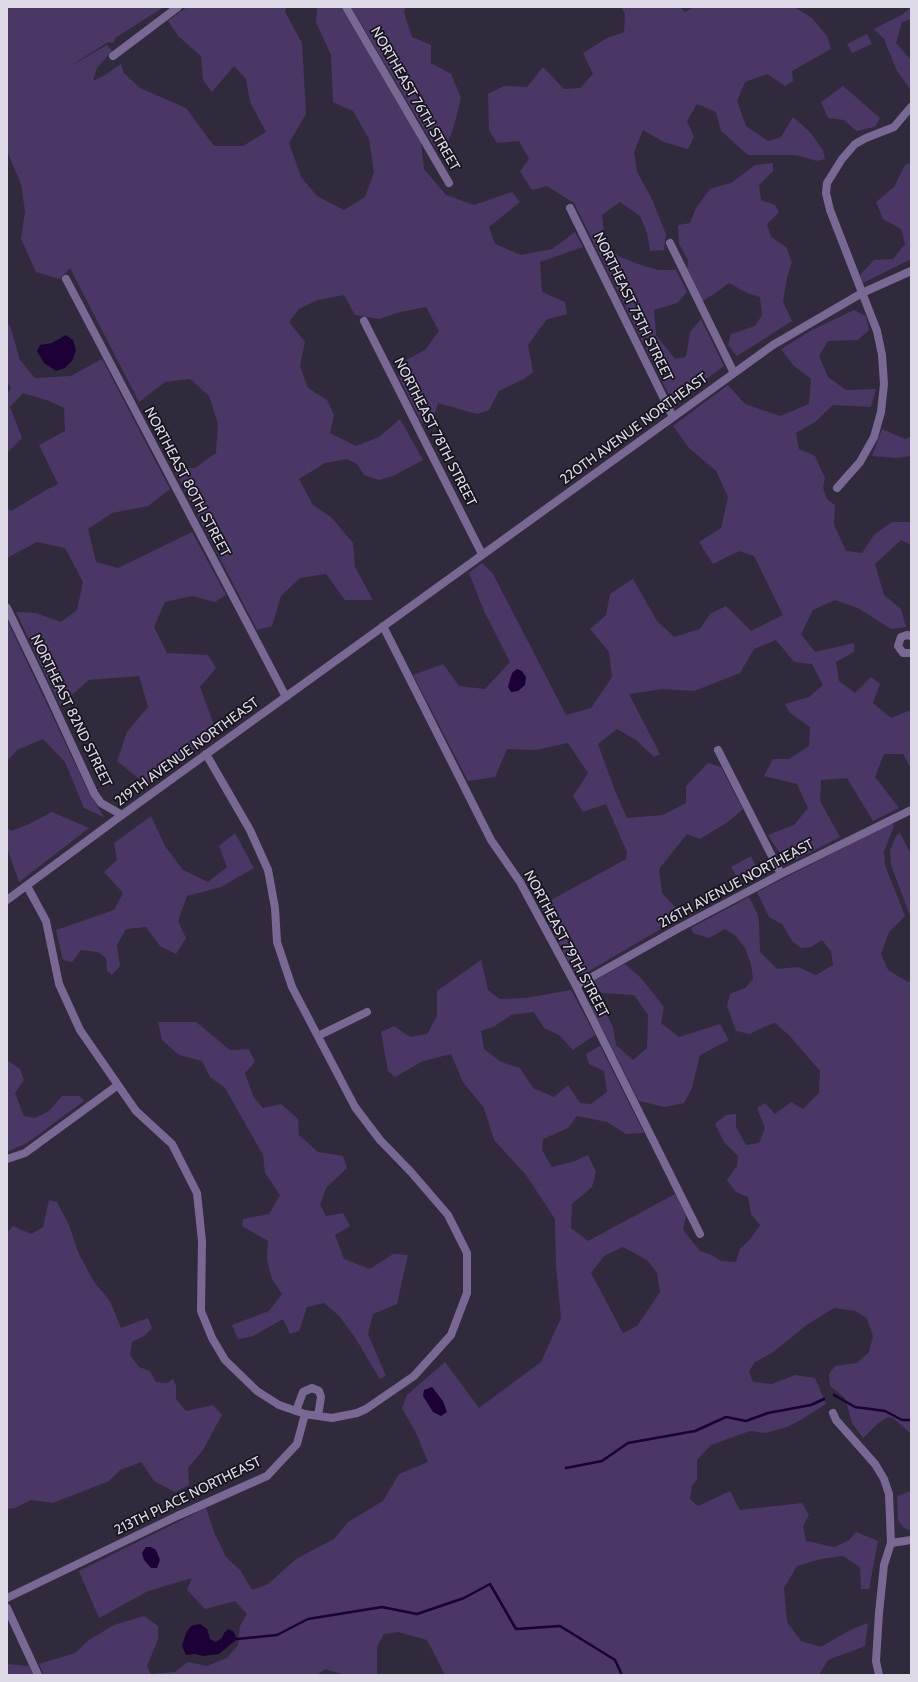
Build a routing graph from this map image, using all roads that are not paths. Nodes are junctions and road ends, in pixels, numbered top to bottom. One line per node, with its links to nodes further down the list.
1 (178, 7): 3 (street)
2 (346, 7): 5 (street, NORTHEAST 76TH STREET)
3 (113, 56)
4 (911, 108): 10 (street)
5 (449, 183)
6 (570, 208): 13 (street, NORTHEAST 75TH STREET)
7 (670, 243): 12 (street)
8 (911, 271): 10 (street, 220TH AVENUE NORTHEAST)
9 (66, 279): 20 (street, NORTHEAST 80TH STREET)
10 (862, 294): 12 (street, 220TH AVENUE NORTHEAST); 14 (street)
11 (364, 321): 15 (street, NORTHEAST 78TH STREET)
12 (734, 373): 13 (street, 220TH AVENUE NORTHEAST)
13 (673, 417): 15 (street, 220TH AVENUE NORTHEAST)
14 (837, 488)
15 (482, 554): 17 (street, 220TH AVENUE NORTHEAST)
16 (7, 608): 24 (street, NORTHEAST 82ND STREET)
17 (383, 626): 20 (street, 219TH AVENUE NORTHEAST); 28 (street, NORTHEAST 79TH STREET)
18 (911, 636): 19 (street)
19 (911, 653)
20 (286, 697): 22 (street, 219TH AVENUE NORTHEAST)
21 (718, 750): 25 (street)
22 (206, 754): 24 (street, 219TH AVENUE NORTHEAST); 30 (street)
23 (911, 810): 25 (street, 216TH AVENUE NORTHEAST)
24 (122, 815): 26 (street, 219TH AVENUE NORTHEAST)
25 (781, 874): 28 (street, 216TH AVENUE NORTHEAST)
26 (26, 886): 27 (street, 219TH AVENUE NORTHEAST); 31 (street)
27 (7, 900)
28 (576, 986): 33 (street, NORTHEAST 79TH STREET)
29 (367, 1012): 30 (street)
30 (318, 1036): 37 (street)
31 (118, 1085): 32 (street); 34 (street)
32 (7, 1159)
33 (700, 1234)
34 (296, 1411): 36 (street); 37 (street)
35 (833, 1413): 39 (street)
36 (305, 1414): 37 (street); 40 (street, 213TH PLACE NORTHEAST)
37 (318, 1416)
38 (911, 1540): 39 (street)
39 (891, 1543): 43 (street)
40 (7, 1598)
41 (7, 1608): 42 (street)
42 (38, 1675)
43 (879, 1675)

